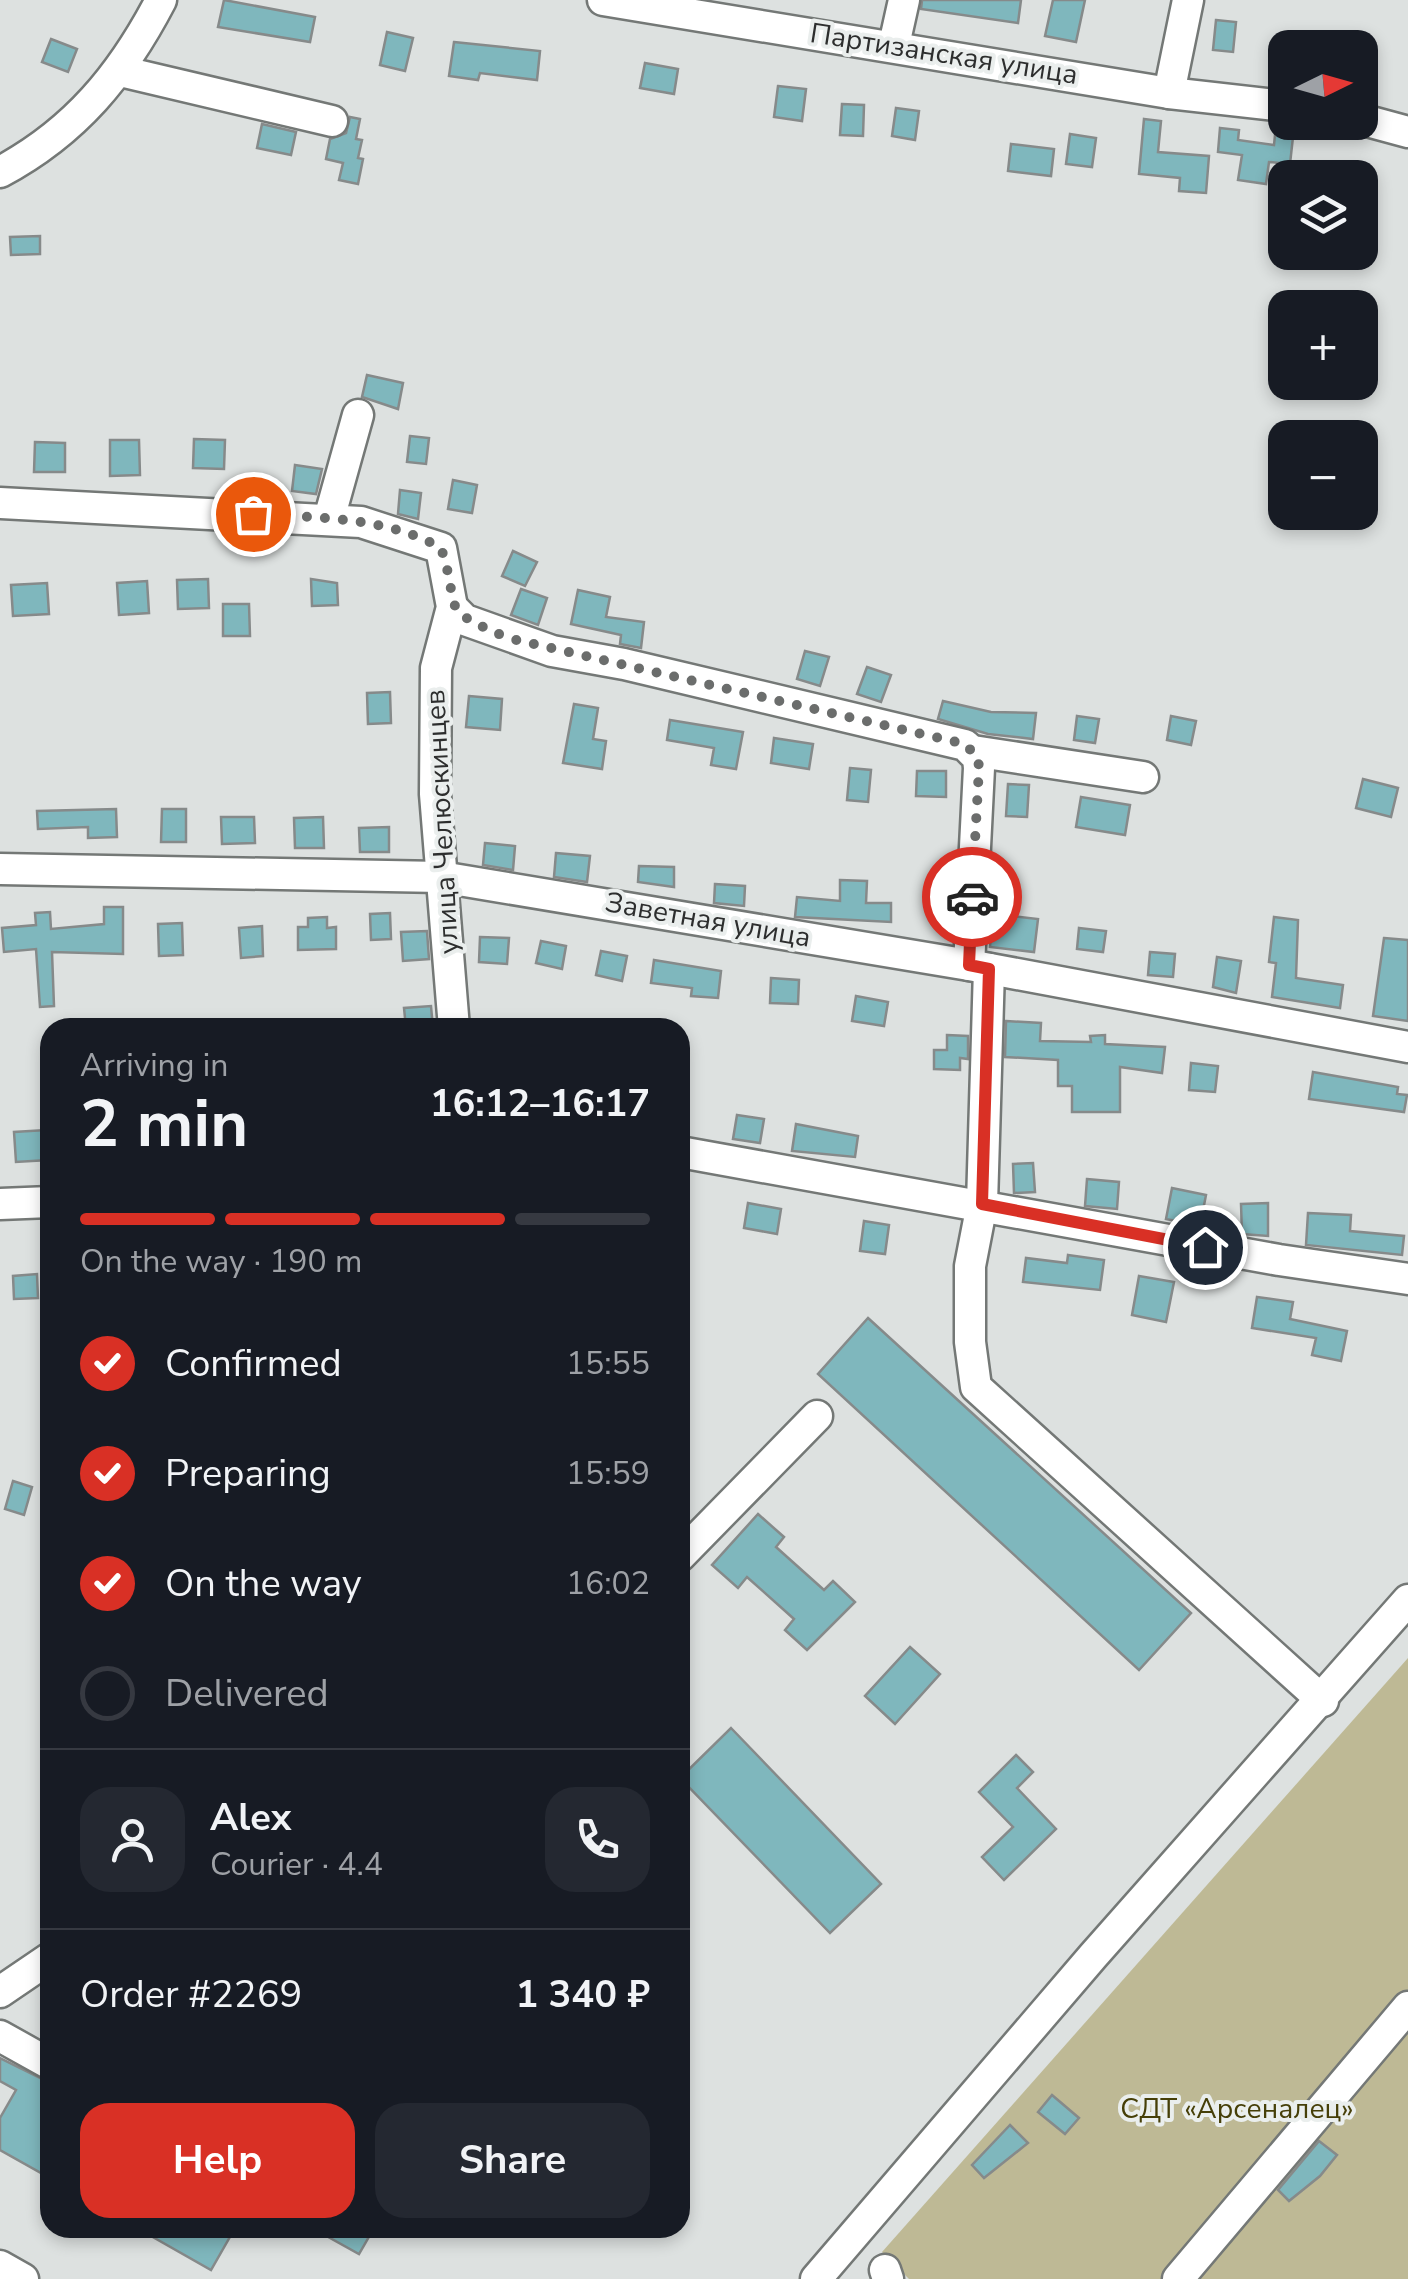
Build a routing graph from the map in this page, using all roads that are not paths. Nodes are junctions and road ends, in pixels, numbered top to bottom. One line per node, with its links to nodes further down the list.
1 (162, 0): 6 (street)
2 (603, 0): 5 (street, Партизанская улица)
3 (904, 0): 5 (street)
4 (1188, 0): 7 (street)
5 (894, 45): 7 (street, Партизанская улица)
6 (120, 71): 9 (street); 12 (street)
7 (1169, 92): 8 (street, Партизанская улица)
8 (1268, 104)
9 (332, 121)
10 (1378, 124): 11 (street)
11 (1408, 132)
12 (0, 172)
13 (358, 414): 15 (street)
14 (0, 502): 15 (street)
15 (329, 519): 16 (street, улица Челюскинцев)
16 (452, 607): 17 (street); 20 (street, улица Челюскинцев)
17 (973, 752): 18 (street); 21 (street)
18 (1143, 777)
19 (0, 869): 20 (street, Заветная улица)
20 (442, 877): 21 (street, Заветная улица); 22 (street, улица Челюскинцев)
21 (979, 967): 23 (street, Заветная улица); 27 (street)
22 (453, 1018)
23 (1408, 1047)
24 (690, 1154): 27 (street)
25 (40, 1202): 26 (street)
26 (0, 1204)
27 (982, 1204): 28 (street); 32 (street)
28 (1408, 1279)
29 (817, 1416): 30 (street)
30 (690, 1546)
31 (1408, 1600): 32 (street)
32 (1322, 1701): 40 (street)
33 (40, 1965): 34 (street)
34 (0, 1992)
35 (1408, 2007): 41 (street)
36 (0, 2036): 37 (street)
37 (40, 2058)
38 (0, 2266): 39 (street)
39 (23, 2279)
40 (816, 2279)
41 (1178, 2279)

